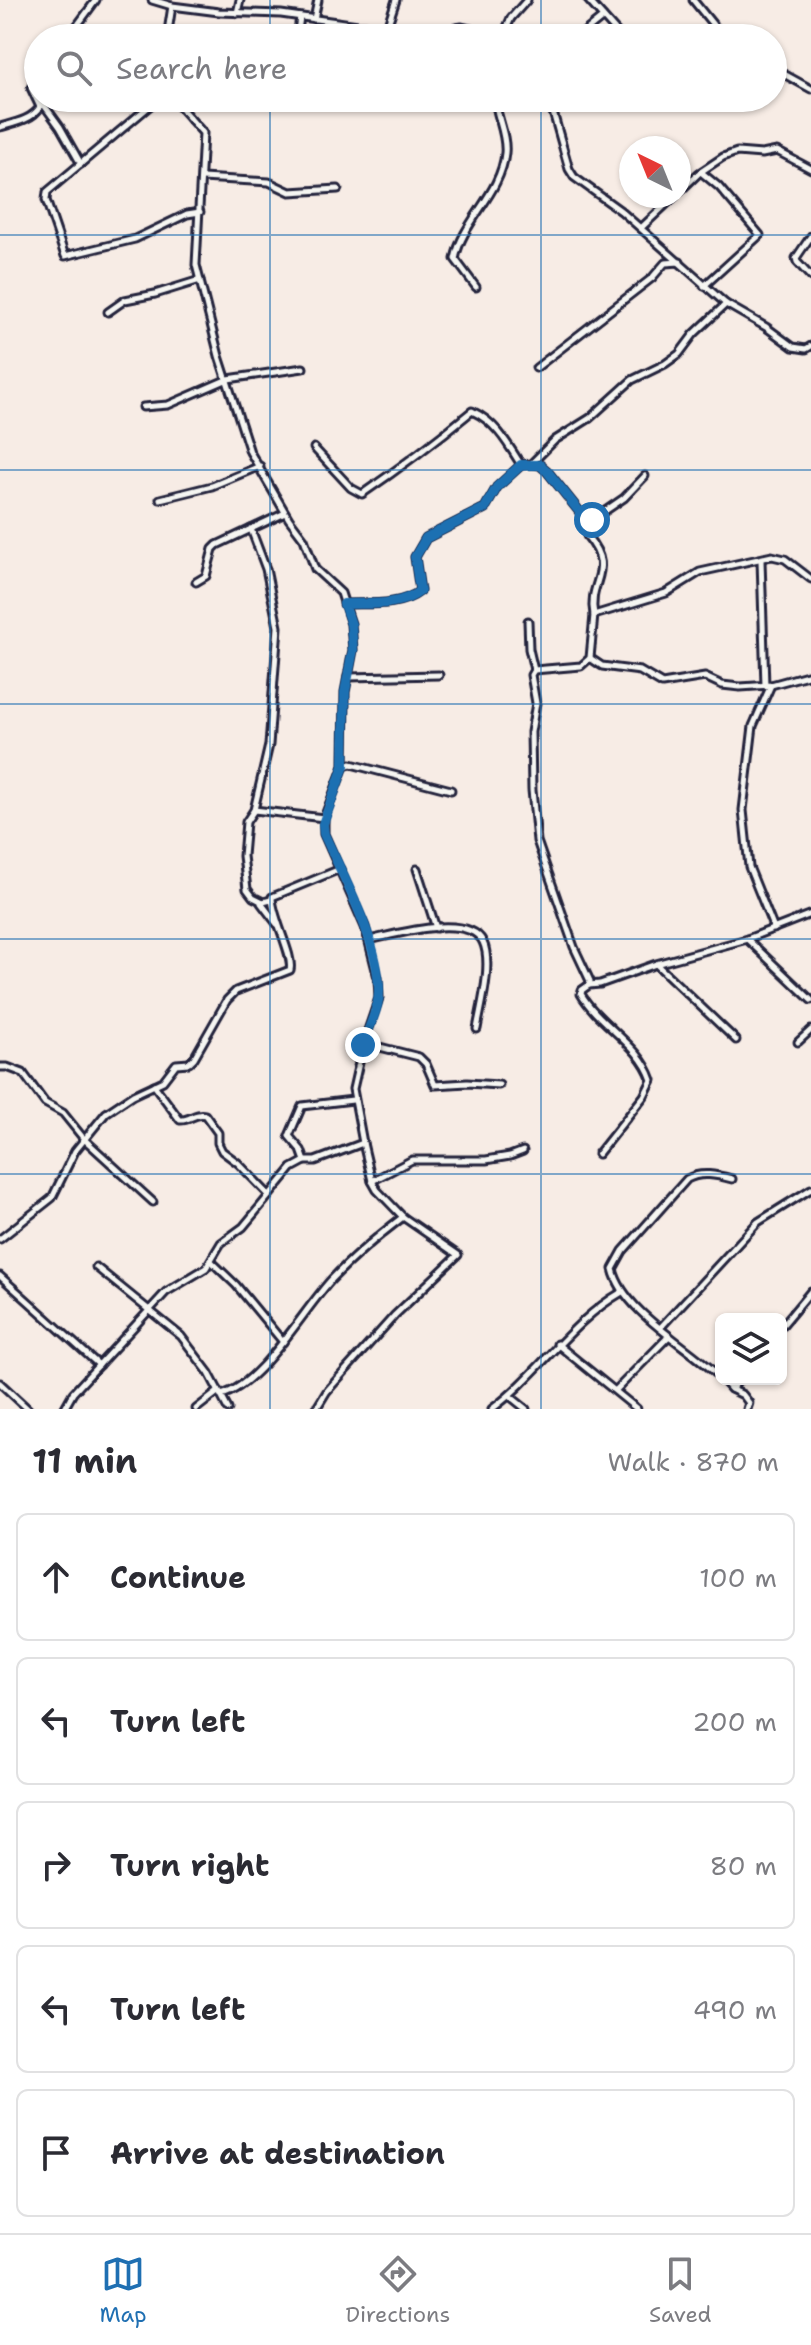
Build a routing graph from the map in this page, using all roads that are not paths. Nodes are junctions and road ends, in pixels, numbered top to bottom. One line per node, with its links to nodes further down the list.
1 (96, 0): 14 (street)
2 (240, 0): 10 (street)
3 (318, 0): 13 (street)
4 (396, 0): 18 (street)
5 (527, 0): 19 (street)
6 (588, 0): 12 (street)
7 (693, 0): 22 (street)
8 (156, 1): 9 (street)
9 (172, 6): 10 (street); 15 (street)
10 (237, 13): 11 (street)
11 (300, 17): 13 (street); 16 (street)
12 (603, 17): 20 (street); 21 (street)
13 (314, 19): 17 (street)
14 (80, 24)
15 (169, 24)
16 (299, 24)
17 (360, 24)
18 (388, 24)
19 (508, 24)
20 (594, 24)
21 (609, 24)
22 (712, 24)
23 (787, 76): 24 (street)
24 (811, 89)
25 (38, 112): 31 (street)
26 (49, 112): 32 (street)
27 (142, 112): 32 (street)
28 (184, 112): 35 (street)
29 (498, 112): 46 (street)
30 (553, 112): 40 (street)
31 (0, 127)
32 (81, 164): 39 (street)
33 (811, 169): 34 (street)
34 (701, 172): 36 (street); 45 (street)
35 (202, 178): 37 (street); 39 (street)
36 (691, 181)
37 (338, 189)
38 (662, 208): 40 (street)
39 (200, 212): 44 (street)
40 (641, 228): 42 (street)
41 (811, 236): 43 (street)
42 (681, 262): 45 (street); 51 (street)
43 (811, 277)
44 (200, 280): 48 (street); 52 (street)
45 (704, 286): 47 (street)
46 (476, 287)
47 (726, 304): 49 (street); 55 (street)
48 (108, 312)
49 (811, 346)
50 (303, 368): 52 (street)
51 (536, 368)
52 (228, 379): 53 (street); 57 (street)
53 (143, 407)
54 (314, 448): 56 (street)
55 (531, 464): 56 (street); 61 (street)
56 (521, 465): 66 (street)
57 (260, 466): 59 (street); 60 (street)
58 (645, 476): 61 (street)
59 (160, 499)
60 (285, 513): 62 (street); 66 (street)
61 (592, 520): 67 (street)
62 (251, 529): 65 (street); 77 (street)
63 (761, 560): 64 (street); 67 (street); 74 (street)
64 (811, 579)
65 (196, 582)
66 (344, 604): 73 (street)
67 (594, 615): 69 (street)
68 (528, 621): 70 (street)
69 (590, 658): 70 (street); 74 (street)
70 (534, 670): 90 (street)
71 (811, 674): 74 (street)
72 (439, 675): 73 (street)
73 (348, 677): 75 (street)
74 (768, 685): 86 (street)
75 (344, 766): 76 (street); 78 (street)
76 (451, 790)
77 (254, 810): 78 (street); 81 (street)
78 (324, 818): 79 (street)
79 (340, 869): 82 (street); 88 (street)
80 (417, 869): 85 (street)
81 (257, 900): 82 (street); 84 (street)
82 (271, 900): 84 (street)
83 (811, 914): 86 (street)
84 (278, 926): 98 (street)
85 (436, 928): 88 (street); 92 (street)
86 (774, 929): 87 (street)
87 (747, 939): 89 (street); 91 (street)
88 (369, 940): 96 (street)
89 (656, 964): 90 (street); 94 (street)
90 (589, 985): 104 (street)
91 (811, 1000)
92 (477, 1029)
93 (811, 1030): 95 (street)
94 (736, 1040)
95 (798, 1042)
96 (364, 1043): 99 (street); 100 (street)
97 (0, 1067): 101 (street)
98 (154, 1084): 101 (street); 109 (street)
99 (499, 1085)
100 (353, 1100): 102 (street); 105 (street)
101 (84, 1139): 110 (street); 112 (street)
102 (363, 1143): 105 (street); 107 (street)
103 (523, 1151): 107 (street)
104 (598, 1154)
105 (305, 1161): 109 (street)
106 (732, 1179): 117 (street)
107 (372, 1181): 111 (street)
108 (811, 1189): 120 (street)
109 (268, 1194): 113 (street)
110 (153, 1202)
111 (403, 1217): 122 (street); 137 (street)
112 (0, 1239)
113 (212, 1262): 118 (street); 122 (street)
114 (96, 1267): 118 (street)
115 (0, 1276): 124 (street)
116 (811, 1291): 119 (street)
117 (622, 1292): 120 (street); 123 (street)
118 (150, 1310): 124 (street); 131 (street)
119 (787, 1320)
120 (660, 1328): 121 (street)
121 (669, 1336): 125 (street); 130 (street)
122 (283, 1342): 131 (street)
123 (557, 1344): 130 (street); 132 (street)
124 (99, 1365): 134 (street)
125 (715, 1372)
126 (0, 1383): 133 (street)
127 (728, 1385): 129 (street)
128 (735, 1385): 129 (street)
129 (731, 1389): 141 (street)
130 (616, 1390): 140 (street)
131 (220, 1393): 135 (street); 136 (street)
132 (511, 1397): 138 (street); 139 (street)
133 (28, 1409)
134 (64, 1409)
135 (196, 1409)
136 (228, 1409)
137 (316, 1409)
138 (492, 1409)
139 (526, 1409)
140 (637, 1409)
141 (747, 1409)

